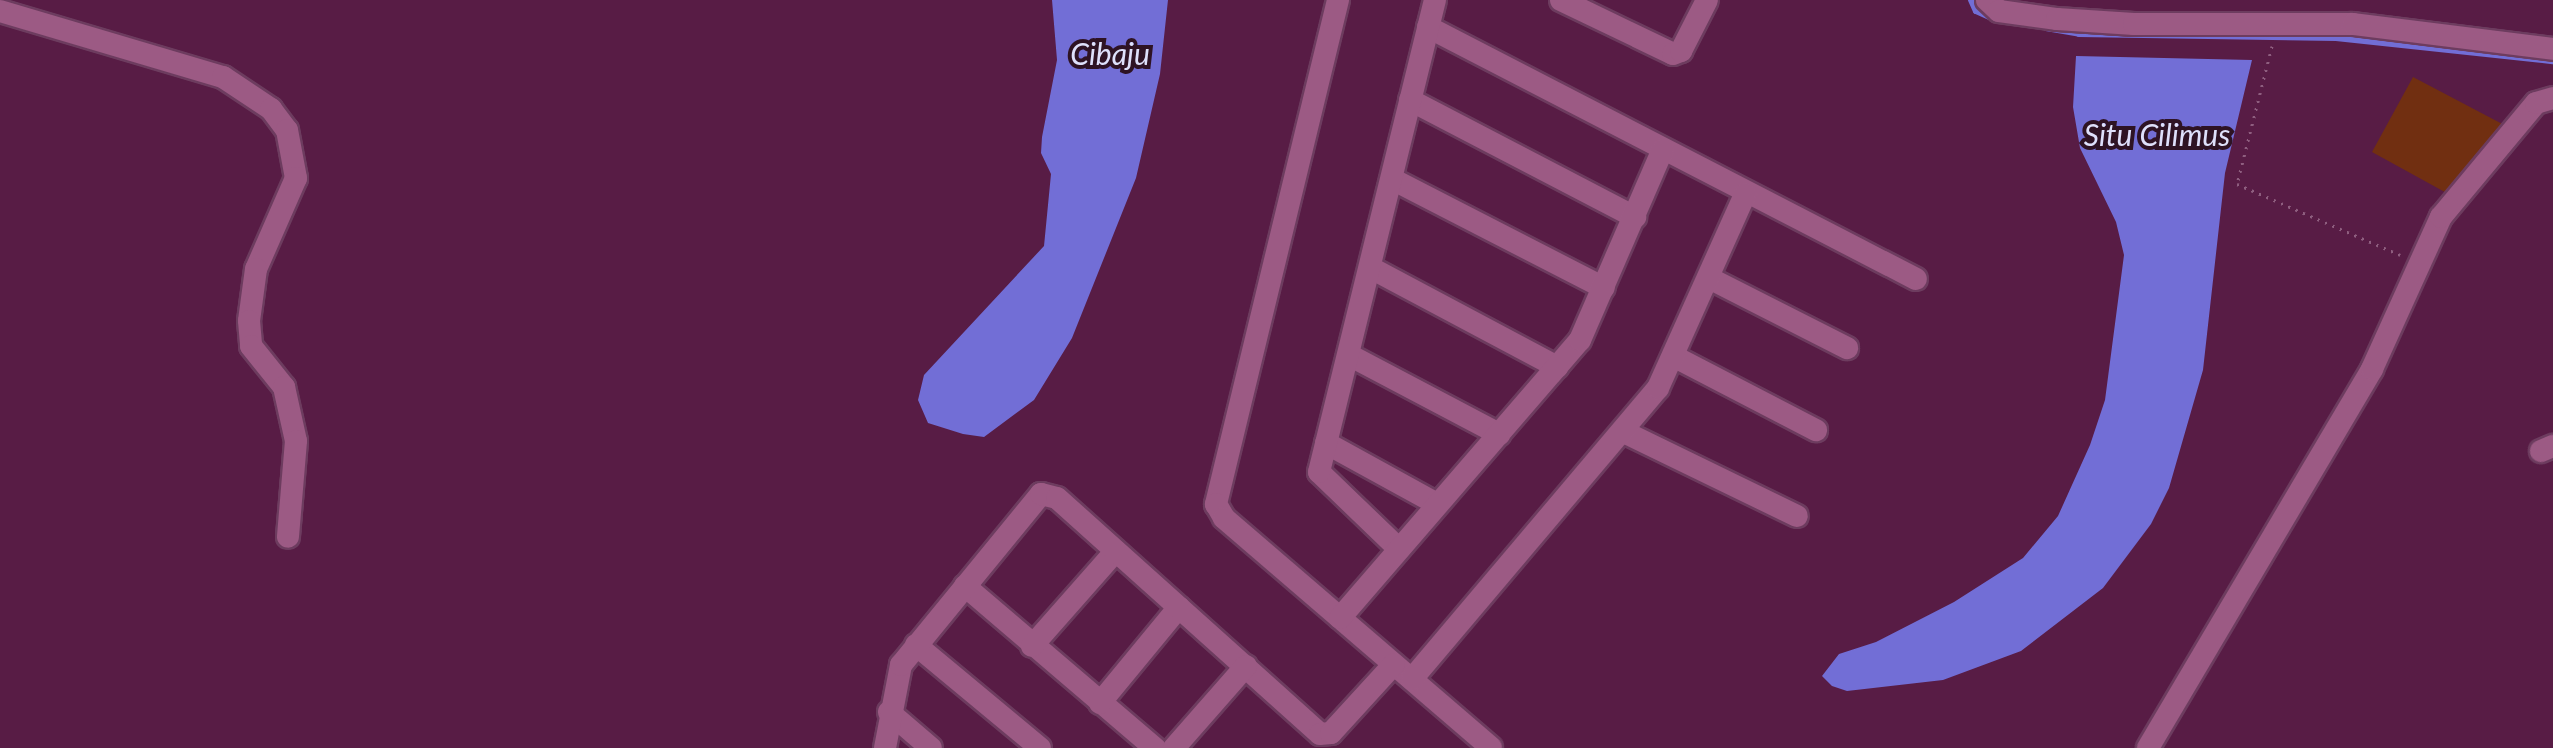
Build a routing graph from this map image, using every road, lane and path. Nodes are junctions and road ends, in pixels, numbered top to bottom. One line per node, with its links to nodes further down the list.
1 (1338, 0): 36 (street)
2 (1435, 0): 7 (street)
3 (1561, 0): 4 (street)
4 (1707, 0)
5 (1987, 0): 8 (street)
6 (0, 11): 31 (street)
7 (1428, 27): 11 (street); 12 (street)
8 (2553, 49)
9 (2270, 55): 16 (path)
10 (2553, 98): 16 (street)
11 (1410, 100): 13 (street); 15 (street)
12 (1663, 149): 14 (street); 15 (street)
13 (1392, 179): 17 (street); 20 (street)
14 (1745, 194): 18 (street); 19 (street)
15 (1635, 217): 20 (street)
16 (2418, 263): 50 (street)
17 (1371, 268): 22 (street); 24 (street)
18 (1709, 278): 21 (street); 23 (street)
19 (1916, 279)
20 (1604, 288): 24 (street)
21 (1847, 348)
22 (1349, 355): 27 (street); 28 (street)
23 (1675, 357): 25 (street); 26 (street)
24 (1557, 367): 27 (street)
25 (1816, 430)
26 (1624, 432): 30 (street); 41 (street)
27 (1499, 434): 29 (street)
28 (1326, 443): 29 (street); 32 (street)
29 (1437, 504): 32 (street)
30 (1797, 516)
31 (288, 537)
32 (1399, 549): 36 (street)
33 (1115, 552): 34 (street); 35 (street); 38 (street)
34 (965, 586): 37 (street); 38 (street)
35 (1179, 607): 40 (street); 42 (street)
36 (1340, 618): 39 (street)
37 (916, 645): 43 (street); 46 (street)
38 (1032, 646): 42 (street)
39 (1394, 664): 40 (street); 41 (street)
40 (1246, 666): 48 (street)
41 (1412, 679): 49 (street)
42 (1100, 703): 47 (street)
43 (889, 712): 44 (street); 45 (street)
44 (885, 748)
45 (931, 748)
46 (1040, 748)
47 (1155, 748)
48 (1174, 748)
49 (1491, 748)
50 (2148, 748)

